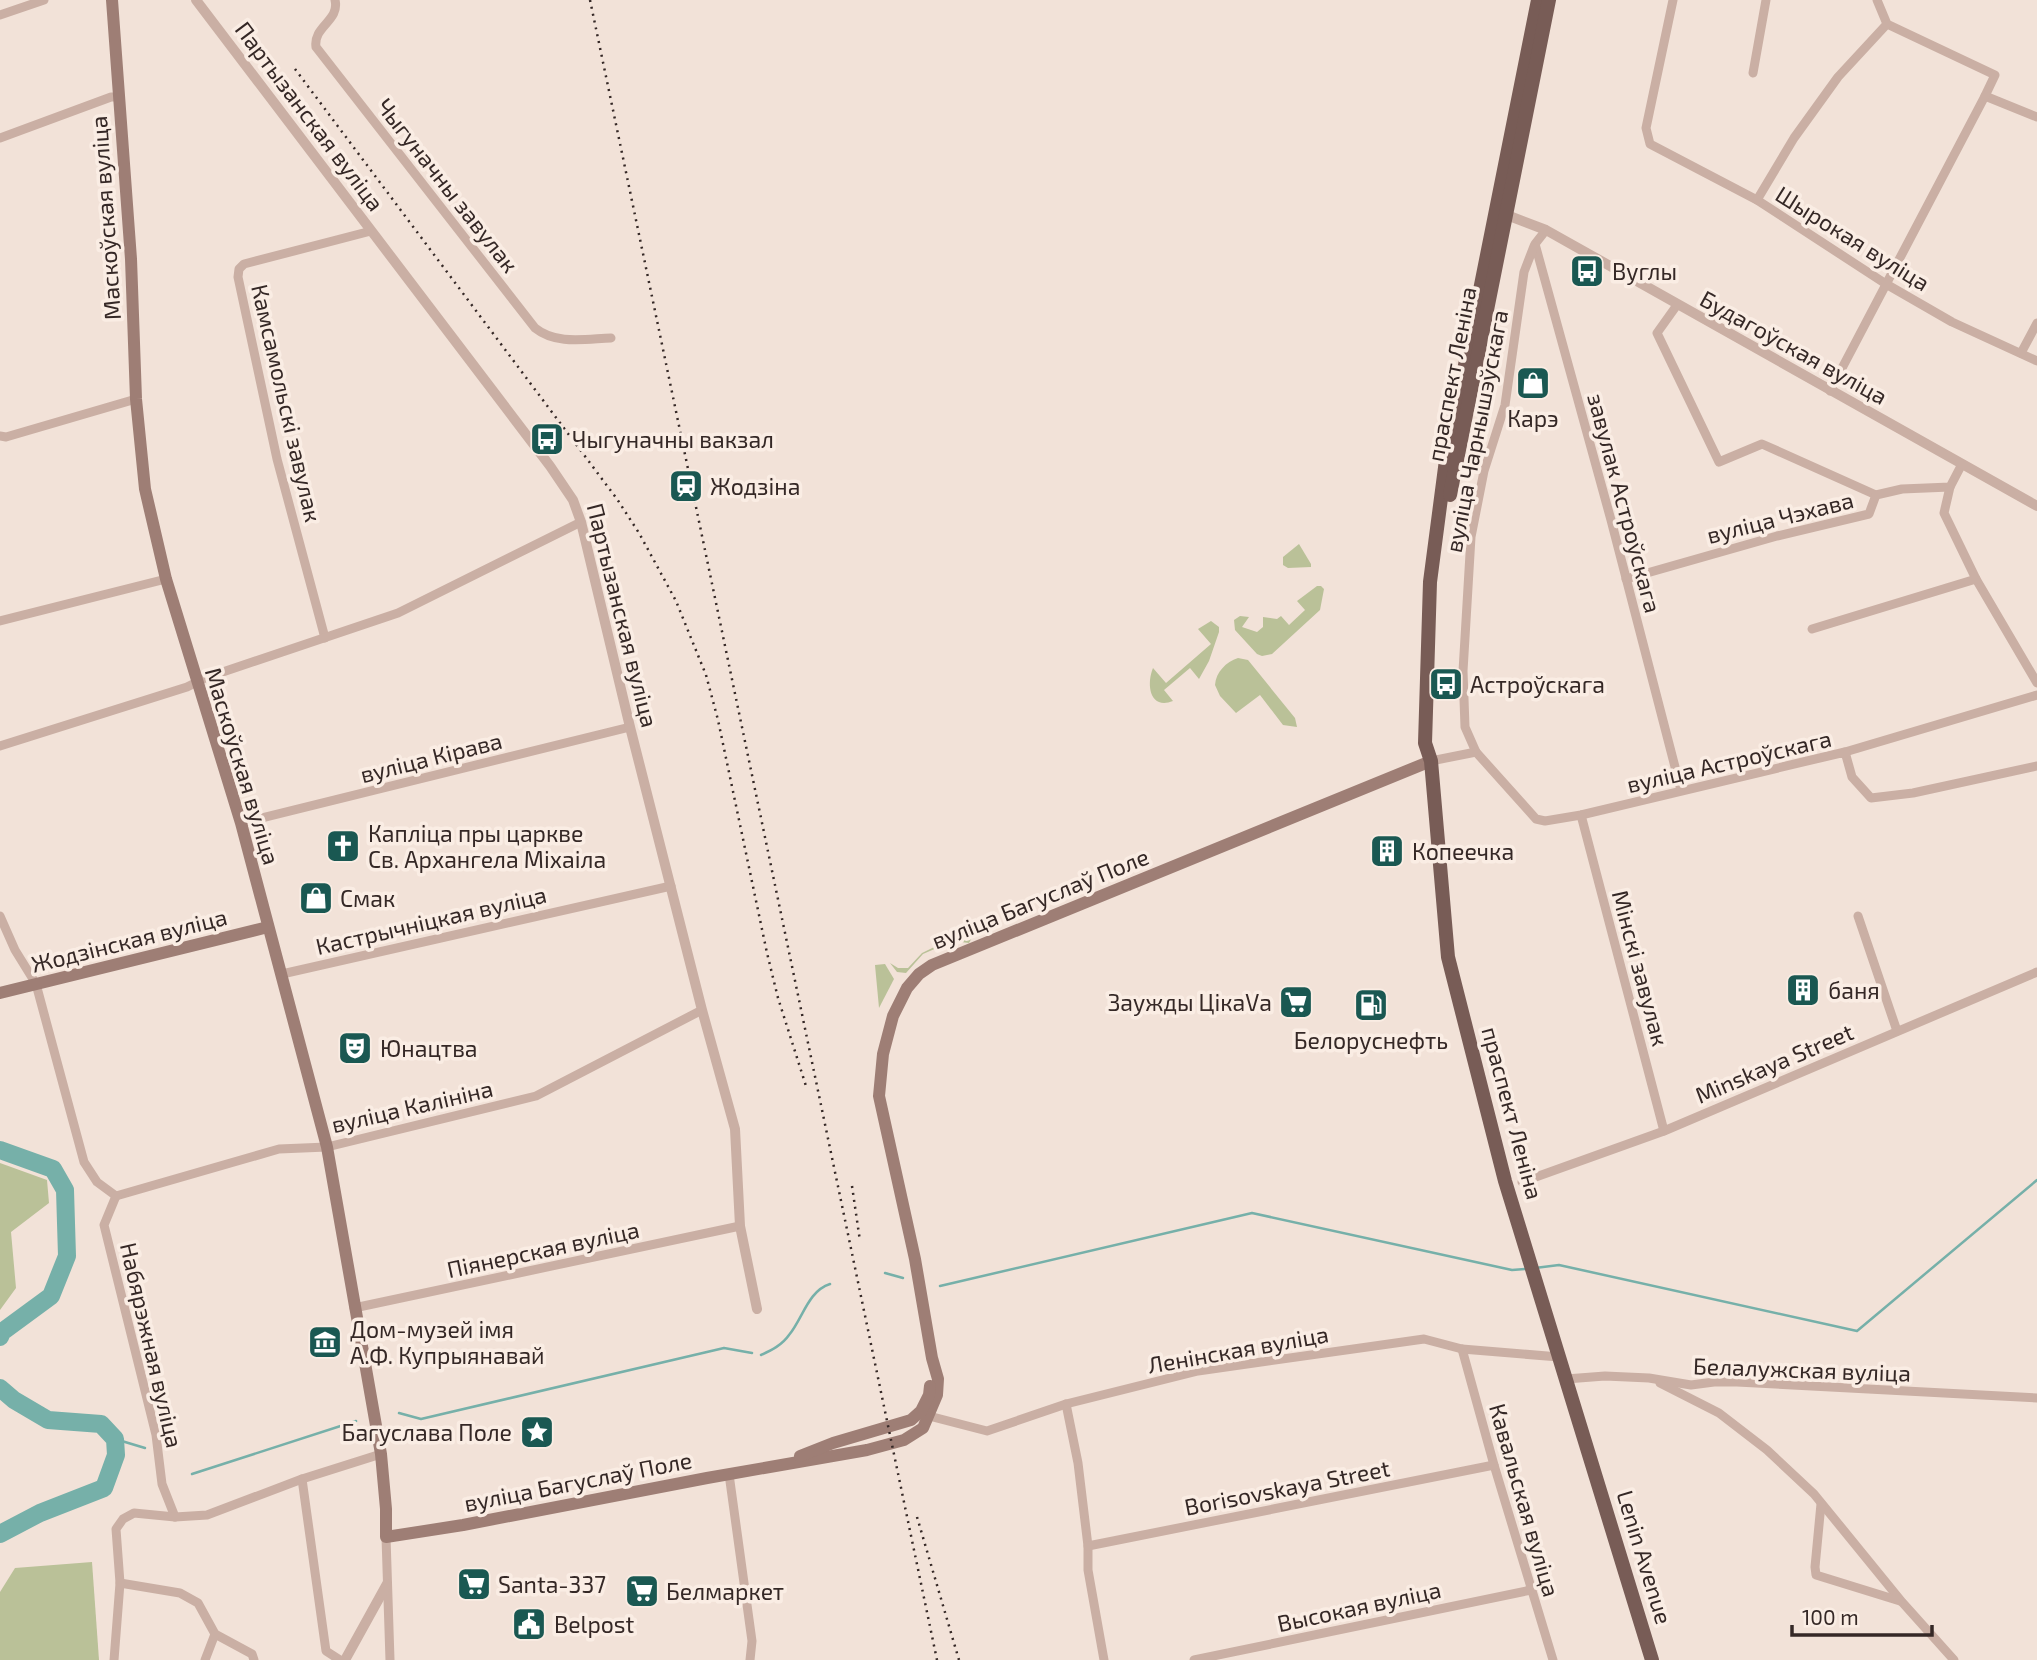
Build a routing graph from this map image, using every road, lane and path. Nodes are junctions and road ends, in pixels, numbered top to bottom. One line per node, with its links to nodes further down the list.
1 (44, 0): 10 (street)
2 (112, 0): 14 (main road, Маскоўская вуліца)
3 (196, 0): 22 (street, Партызанская вуліца)
4 (335, 0): 28 (street, Чыгуначны завулак)
5 (1538, 0): 19 (main road, праспект Леніна)
6 (1549, 0): 17 (main road, праспект Леніна)
7 (1673, 0): 18 (street, Шырокая вуліца)
8 (1766, 0): 12 (street)
9 (1877, 0): 11 (street)
10 (0, 15)
11 (1887, 24): 13 (street); 18 (street)
12 (1753, 73)
13 (1985, 96): 15 (street); 25 (street)
14 (119, 97): 16 (street); 32 (main road, Маскоўская вуліца)
15 (2037, 117)
16 (0, 138)
17 (1512, 184): 19 (main road, праспект Леніна); 20 (street)
18 (1757, 200): 25 (street, Шырокая вуліца)
19 (1501, 212): 20 (street, Будагоўская вуліца); 23 (main road, праспект Леніна); 52 (main road, праспект Леніна)
20 (1531, 224): 21 (street, Будагоўская вуліца); 23 (street)
21 (1546, 230): 24 (street); 26 (street, Будагоўская вуліца)
22 (371, 231): 38 (street, Партызанская вуліца); 44 (street, Камсамольскі завулак)
23 (1500, 241): 52 (main road, праспект Леніна)
24 (1535, 244): 40 (street, завулак Астроўскага); 50 (street, вуліца Чарнышэўскага)
25 (1886, 284): 29 (street, Шырокая вуліца); 31 (street)
26 (1677, 305): 31 (street, Будагоўская вуліца); 36 (street)
27 (2037, 323): 29 (street)
28 (611, 338)
29 (2021, 353): 30 (street, Шырокая вуліца)
30 (2037, 361)
31 (1830, 391): 34 (street, Будагоўская вуліца)
32 (136, 399): 33 (street); 39 (main road, Маскоўская вуліца)
33 (0, 436)
34 (1962, 464): 35 (street); 37 (street, Будагоўская вуліца)
35 (1950, 487): 36 (street, вуліца Чэхава); 41 (street)
36 (1876, 495): 40 (street, вуліца Чэхава)
37 (2037, 506)
38 (581, 522): 44 (street); 48 (street, Партызанская вуліца)
39 (166, 579): 42 (street); 45 (main road, Маскоўская вуліца)
40 (1626, 579): 54 (street, завулак Астроўскага)
41 (1976, 579): 43 (street); 46 (street)
42 (0, 621)
43 (1812, 629)
44 (325, 638): 45 (street)
45 (196, 682): 49 (street); 56 (main road, Маскоўская вуліца)
46 (2037, 683)
47 (2037, 695): 51 (street)
48 (630, 727): 56 (street, вуліца Кірава); 57 (street, Партызанская вуліца)
49 (0, 746)
50 (1476, 752): 52 (street); 55 (street, вуліца Астроўскага)
51 (1845, 752): 53 (street, вуліца Астроўскага); 54 (street, вуліца Астроўскага)
52 (1432, 761): 75 (main road, праспект Леніна); 76 (main road, вуліца Багуслаў Поле)
53 (2037, 766)
54 (1681, 790): 55 (street, вуліца Астроўскага)
55 (1581, 815): 67 (street, Мінскі завулак)
56 (241, 823): 60 (main road, Маскоўская вуліца)
57 (671, 886): 62 (street, Кастрычніцкая вуліца); 65 (street, Партызанская вуліца)
58 (0, 916): 63 (street)
59 (1858, 916): 66 (street)
60 (268, 927): 62 (main road, Маскоўская вуліца); 63 (main road, Жодзінская вуліца)
61 (2037, 972): 66 (street, Minskaya Street)
62 (282, 974): 68 (main road, Маскоўская вуліца)
63 (36, 985): 64 (main road, Жодзінская вуліца); 70 (street)
64 (0, 993)
65 (702, 1010): 68 (street, вуліца Калініна); 71 (street, Партызанская вуліца)
66 (1897, 1031): 67 (street, Minskaya Street)
67 (1664, 1131): 69 (street, Minskaya Street)
68 (327, 1147): 70 (street, вуліца Калініна); 72 (main road, Маскоўская вуліца)
69 (1522, 1182)
70 (116, 1196): 88 (street, Набярэжная вуліца)
71 (740, 1226): 72 (street, Піянерская вуліца); 73 (street, Партызанская вуліца)
72 (354, 1308): 82 (main road, Маскоўская вуліца)
73 (757, 1309)
74 (1462, 1349): 75 (street, Ленінская вуліца); 80 (street, Ленінская вуліца); 83 (street, Кавальская вуліца)
75 (1559, 1357): 78 (main road, праспект Леніна)
76 (932, 1358): 81 (main road, вуліца Багуслаў Поле); 84 (main road, вуліца Багуслаў Поле)
77 (1649, 1378): 78 (street, Белалужская вуліца); 79 (street, Белалужская вуліца); 87 (street)
78 (1566, 1379): 106 (main road, праспект Леніна)
79 (2037, 1398)
80 (1066, 1404): 81 (street, Ленінская вуліца); 90 (street)
81 (929, 1416): 84 (main road, вуліца Багуслаў Поле)
82 (380, 1454): 86 (street); 89 (main road, Маскоўская вуліца)
83 (1494, 1465): 90 (street, Borisovskaya Street); 93 (street, Кавальская вуліца)
84 (778, 1466): 85 (main road, вуліца Багуслаў Поле)
85 (729, 1474): 89 (main road, вуліца Багуслаў Поле); 102 (street)
86 (302, 1479): 88 (street); 99 (street)
87 (1821, 1504): 94 (street); 94 (street)
88 (174, 1517): 91 (street)
89 (386, 1536): 92 (street)
90 (1088, 1546): 103 (street)
91 (120, 1583): 95 (street); 96 (street)
92 (387, 1584): 100 (street); 101 (street)
93 (1531, 1590): 104 (street, Высокая вуліца); 105 (street, Кавальская вуліца)
94 (1902, 1602): 107 (street)
95 (215, 1634): 97 (street); 98 (street)
96 (114, 1660)
97 (205, 1660)
98 (254, 1660)
99 (340, 1660)
100 (345, 1660)
101 (390, 1660)
102 (750, 1660)
103 (1104, 1660)
104 (1194, 1660)
105 (1553, 1660)
106 (1652, 1660)
107 (1954, 1660)

